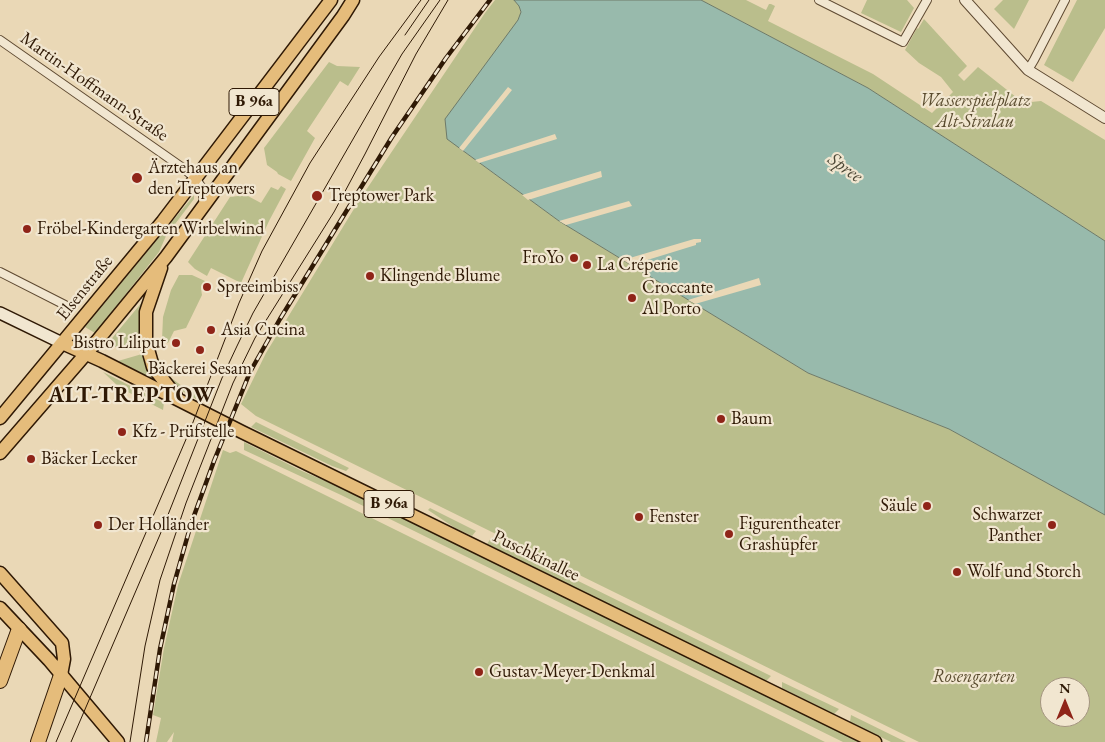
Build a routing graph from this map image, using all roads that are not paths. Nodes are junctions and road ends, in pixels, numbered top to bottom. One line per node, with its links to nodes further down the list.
1 (331, 0): 12 (main road, B 96a)
2 (353, 0): 8 (main road, B 96a)
3 (360, 0): 8 (main road, B 96a)
4 (819, 0): 5 (street)
5 (927, 0)
6 (965, 0): 10 (street)
7 (1065, 0): 10 (street)
8 (344, 16): 13 (main road, B 96a)
9 (0, 40): 12 (street, Martin-Hoffmann-Straße)
10 (1028, 70): 11 (street)
11 (1105, 118)
12 (196, 179): 13 (street); 18 (main road, Elsenstraße / B 96a)
13 (204, 205): 14 (main road, B 96a)
14 (166, 257): 19 (main road); 20 (main road, Puschkinallee / B 96a)
15 (0, 272): 16 (street)
16 (65, 305)
17 (0, 313): 18 (main road, Puschkinallee)
18 (62, 343): 19 (main road, Puschkinallee); 21 (main road, Elsenstraße / B 96a)
19 (86, 353): 20 (main road, Puschkinallee); 22 (main road)
20 (181, 402): 30 (main road, Puschkinallee / B 96a)
21 (0, 418)
22 (2, 447)
23 (0, 573): 26 (main road)
24 (0, 608): 25 (main road)
25 (18, 629): 26 (main road); 27 (highway)
26 (62, 675): 28 (highway); 29 (main road)
27 (0, 681)
28 (38, 742)
29 (118, 742)
30 (875, 742)

